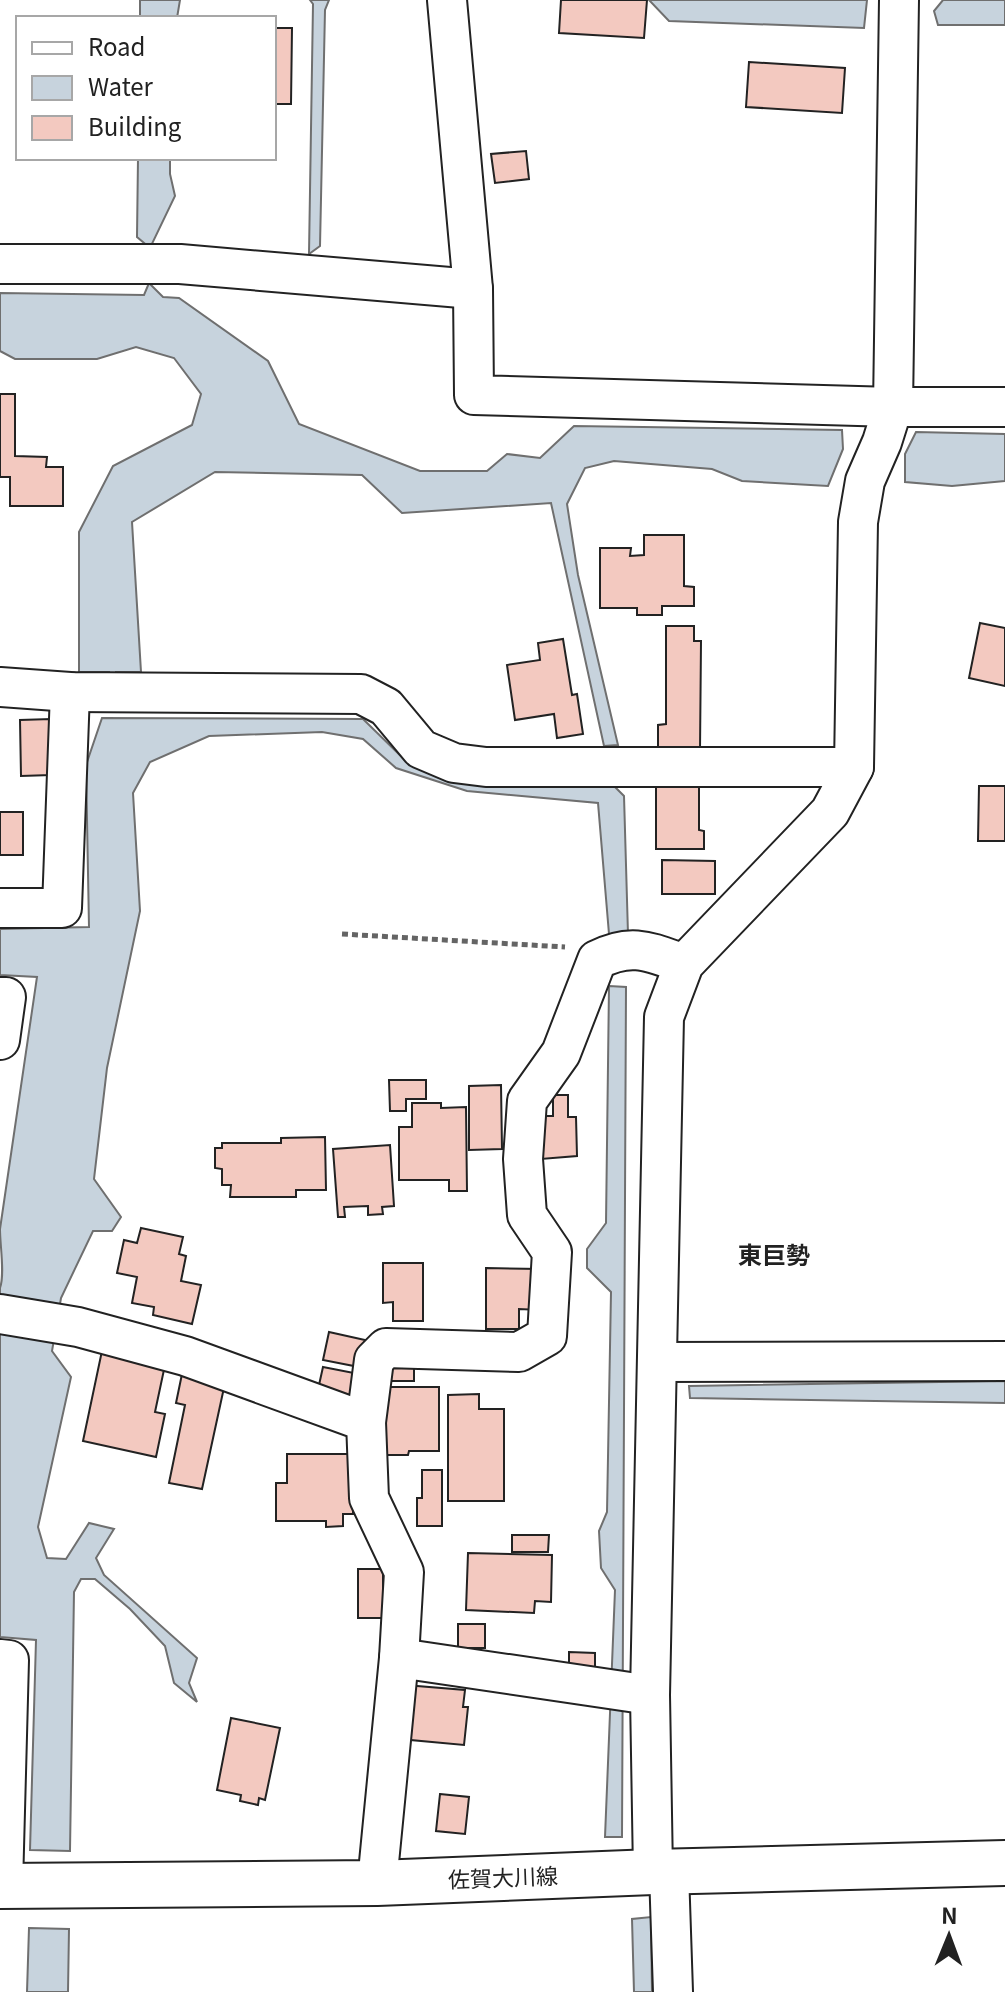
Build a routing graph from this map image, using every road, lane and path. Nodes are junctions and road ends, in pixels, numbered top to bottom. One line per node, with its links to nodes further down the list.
1 (447, 0): 4 (street)
2 (899, 0): 5 (street)
3 (0, 264): 4 (street)
4 (473, 289): 5 (street)
5 (893, 407): 6 (street); 9 (street)
6 (1005, 407)
7 (0, 687): 8 (street)
8 (70, 692): 9 (street); 10 (street)
9 (854, 767): 13 (street)
10 (0, 908)
11 (342, 934): 12 (path)
12 (616, 950): 13 (street); 19 (street)
13 (684, 964): 18 (street)
14 (0, 997): 15 (street)
15 (0, 1040)
16 (0, 1314): 19 (street)
17 (1005, 1361): 18 (street)
18 (657, 1362): 22 (street)
19 (366, 1422): 20 (street)
20 (399, 1658): 22 (street); 25 (street)
21 (0, 1659): 26 (street)
22 (650, 1695): 24 (street)
23 (1005, 1863): 24 (main road, 佐賀大川線)
24 (661, 1872): 25 (main road, 佐賀大川線); 27 (street)
25 (377, 1883): 26 (main road, 佐賀大川線)
26 (1, 1886)
27 (673, 1992)

